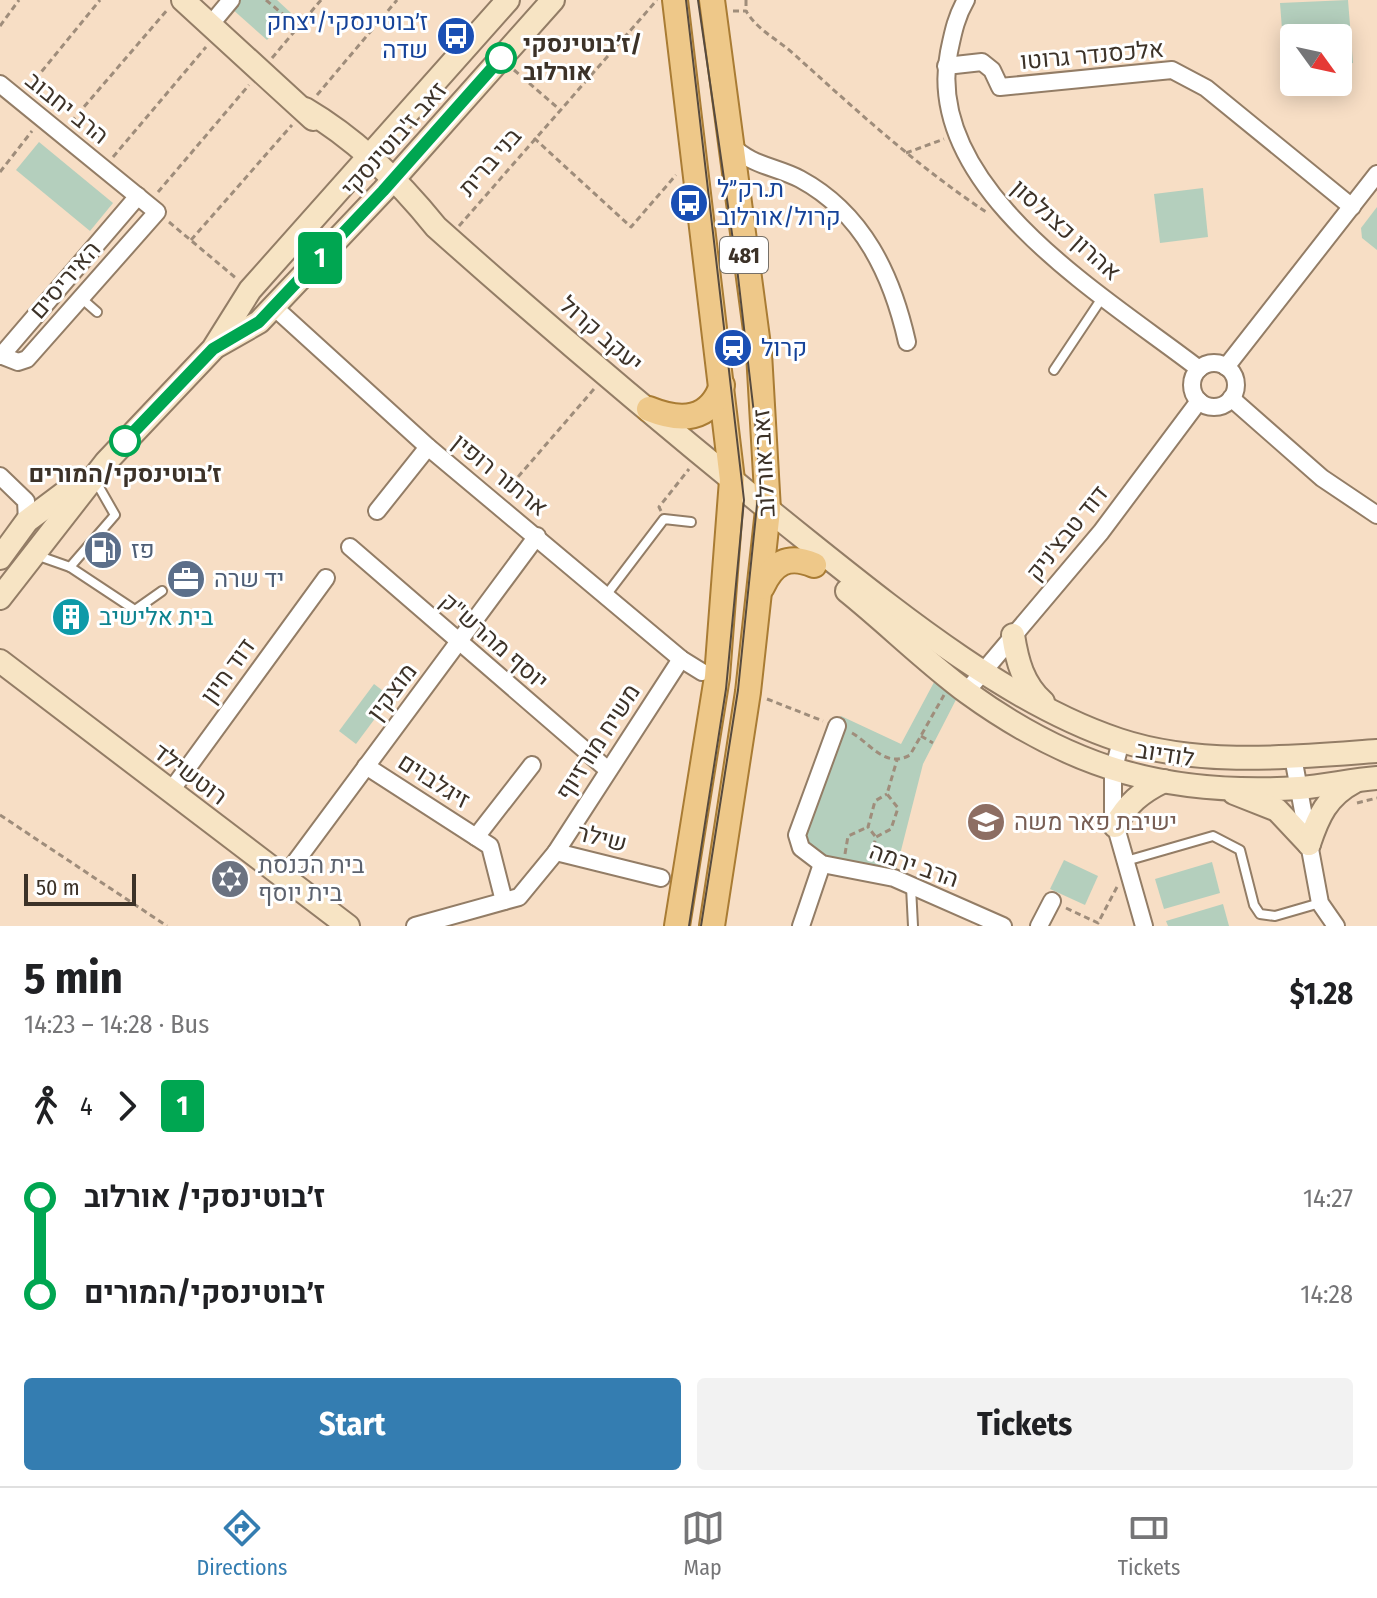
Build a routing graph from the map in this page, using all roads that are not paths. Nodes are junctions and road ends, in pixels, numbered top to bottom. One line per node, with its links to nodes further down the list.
1 (183, 0): 8 (main road)
2 (231, 0): 8 (street)
3 (508, 0): 12 (main road, זאב ז'בוטינסקי)
4 (553, 0): 18 (main road, זאב ז'בוטינסקי)
5 (675, 0): 32 (main road, זאב אורלוב / 481)
6 (966, 0): 9 (street, אהרון כצנלסון)
7 (712, 6): 14 (main road, זאב אורלוב / 481)
8 (210, 33): 11 (main road)
9 (946, 66): 21 (street, אלכסנדר גרוטו); 22 (street, אהרון כצנלסון)
10 (0, 84): 19 (street, הרב יחבוב)
11 (305, 109): 13 (main road); 15 (main road)
12 (404, 121): 13 (main road); 15 (main road, זאב ז'בוטינסקי)
13 (340, 132): 15 (main road)
14 (728, 142): 16 (street); 20 (main road, זאב אורלוב / 481)
15 (366, 164): 18 (main road, יעקב קרול); 27 (main road, זאב ז'בוטינסקי)
16 (765, 167): 20 (street); 26 (street)
17 (1377, 174): 21 (street)
18 (389, 186): 24 (main road, זאב ז'בוטינסקי); 35 (main road, יעקב קרול)
19 (148, 204): 23 (street, האיריסים); 28 (street)
20 (737, 205): 42 (main road, זאב אורלוב / 481)
21 (1352, 207): 29 (street)
22 (1104, 296): 30 (street, אהרון כצנלסון); 31 (lane)
23 (81, 298): 25 (lane); 28 (street, האיריסים)
24 (274, 307): 27 (main road, זאב ז'בוטינסקי); 36 (street, ארתור רופין)
25 (97, 312)
26 (907, 342)
27 (213, 349): 37 (main road)
28 (1, 356)
29 (1226, 367): 30 (street); 33 (street)
30 (1199, 369): 34 (street)
31 (1054, 370)
32 (722, 385): 35 (main road); 39 (main road, זאב אורלוב / 481)
33 (1231, 398): 34 (street); 41 (street)
34 (1199, 401): 56 (street, דוד טבצ'ניק)
35 (649, 409): 39 (main road, יעקב קרול)
36 (428, 447): 40 (street); 45 (street, ארתור רופין)
37 (100, 470): 43 (main road); 47 (main road); 50 (lane)
38 (0, 476): 43 (street)
39 (732, 480): 42 (main road, יעקב קרול); 94 (main road, זאב אורלוב / 481)
40 (377, 511)
41 (1377, 515)
42 (768, 519): 49 (main road, יעקב קרול); 55 (main road, זאב אורלוב / 481); 60 (main road, יעקב קרול)
43 (27, 521): 48 (main road)
44 (691, 522): 53 (lane)
45 (537, 536): 53 (street, ארתור רופין); 57 (street, מוצקין)
46 (350, 547): 57 (street, יוסף מהרש"ק)
47 (35, 555): 50 (lane); 54 (main road)
48 (0, 558)
49 (814, 565): 55 (main road); 62 (main road, יעקב קרול)
50 (70, 567): 52 (lane)
51 (326, 578): 76 (street, דוד חיון)
52 (162, 591)
53 (607, 594): 58 (street, ארתור רופין)
54 (0, 598)
55 (758, 601): 95 (main road, זאב אורלוב / 481)
56 (1013, 635): 60 (street, דוד טבצ'ניק); 63 (main road)
57 (459, 642): 69 (street, מוצקין); 70 (street, יוסף מהרש"ק)
58 (681, 659): 61 (street, ארתור רופין); 70 (street, משיח מורזיוף)
59 (1, 661): 76 (main road, רוטשילד)
60 (983, 670): 62 (street, דוד טבצ'ניק); 63 (main road, לודיוב)
61 (702, 672)
62 (959, 686): 71 (main road, לודיוב)
63 (1059, 716): 65 (main road, לודיוב)
64 (837, 726): 81 (street)
65 (1121, 741): 67 (main road, לודיוב); 71 (street)
66 (1377, 751): 67 (main road, לודיוב)
67 (1293, 757): 75 (street)
68 (532, 765): 78 (street, זיגלבוים)
69 (366, 766): 78 (street, זיגלבוים); 83 (street, מוצקין)
70 (608, 770): 80 (street, משיח מורזיוף)
71 (1113, 772): 73 (main road, לודיוב); 77 (street)
72 (1368, 779): 75 (main road, לודיוב); 79 (main road)
73 (1164, 781): 74 (main road, לודיוב); 77 (main road)
74 (1217, 788): 75 (main road, לודיוב); 79 (main road)
75 (1299, 788): 79 (street)
76 (170, 792): 83 (main road, רוטשילד)
77 (1115, 826): 82 (street)
78 (476, 837): 86 (street, זיגלבוים)
79 (1309, 844): 88 (street)
80 (556, 852): 84 (street, שילר); 86 (street, שילר)
81 (822, 864): 85 (street, הרב ירמה); 96 (street)
82 (1126, 864): 88 (lane); 100 (street)
83 (285, 876): 90 (main road, רוטשילד)
84 (661, 878)
85 (911, 885): 89 (street, הרב ירמה); 97 (lane)
86 (504, 901): 93 (street)
87 (1052, 901): 99 (street)
88 (1320, 903): 101 (street)
89 (981, 921): 98 (street, הרב ירמה)
90 (348, 926)
91 (362, 926): 92 (main road)
92 (370, 926)
93 (415, 926)
94 (677, 926)
95 (712, 926)
96 (801, 926)
97 (913, 926)
98 (1003, 926)
99 (1039, 926)
100 (1144, 926)
101 (1336, 926)

